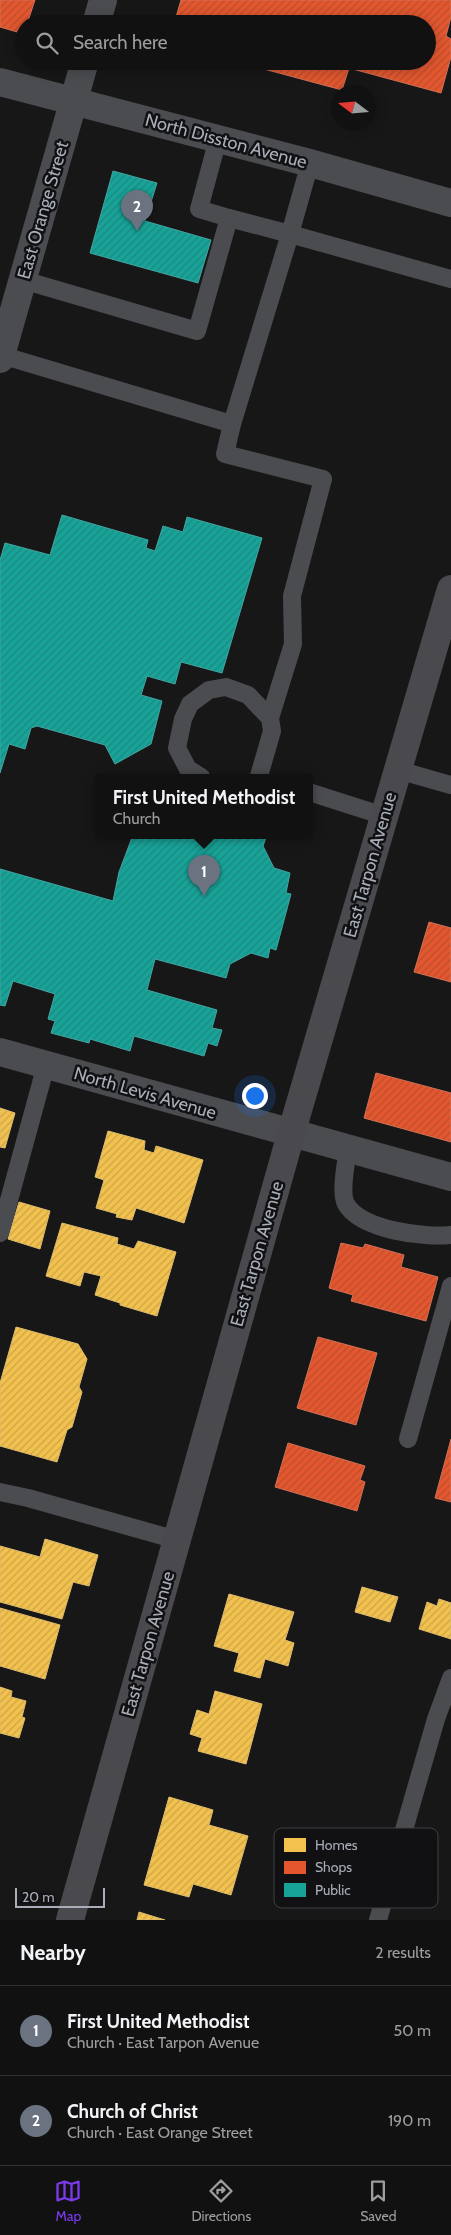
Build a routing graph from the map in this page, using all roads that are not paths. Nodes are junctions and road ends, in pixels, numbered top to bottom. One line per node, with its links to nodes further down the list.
1 (102, 0): 2 (street)
2 (98, 15)
3 (82, 70): 5 (street, East Orange Street)
4 (0, 82): 5 (street, North Disston Avenue)
5 (73, 102): 6 (street, North Disston Avenue); 12 (street, East Orange Street)
6 (218, 139): 7 (street, North Disston Avenue); 9 (lane)
7 (310, 163): 8 (street, North Disston Avenue); 10 (lane)
8 (451, 203)
9 (229, 218): 10 (lane); 12 (lane)
10 (290, 234): 11 (lane); 14 (lane)
11 (451, 279)
12 (23, 280): 13 (street, East Orange Street)
13 (1, 357): 14 (lane)
14 (232, 424): 16 (lane)
15 (451, 589): 17 (main road, East Tarpon Avenue)
16 (270, 718): 18 (lane); 19 (lane)
17 (398, 770): 20 (lane); 22 (main road, East Tarpon Avenue)
18 (196, 774)
19 (259, 774)
20 (451, 785)
21 (313, 793): 22 (lane)
22 (384, 816): 25 (main road, East Tarpon Avenue)
23 (0, 1052): 24 (street, North Levis Avenue)
24 (46, 1065): 25 (street, North Levis Avenue); 28 (lane)
25 (291, 1134): 26 (street, North Levis Avenue); 33 (main road, East Tarpon Avenue)
26 (348, 1150): 27 (street, North Levis Avenue); 29 (lane)
27 (451, 1177)
28 (0, 1232)
29 (451, 1235)
30 (451, 1286): 31 (lane)
31 (408, 1439)
32 (0, 1492): 33 (lane)
33 (177, 1540): 36 (main road, East Tarpon Avenue)
34 (451, 1678): 35 (lane)
35 (405, 1828)
36 (70, 1920)

